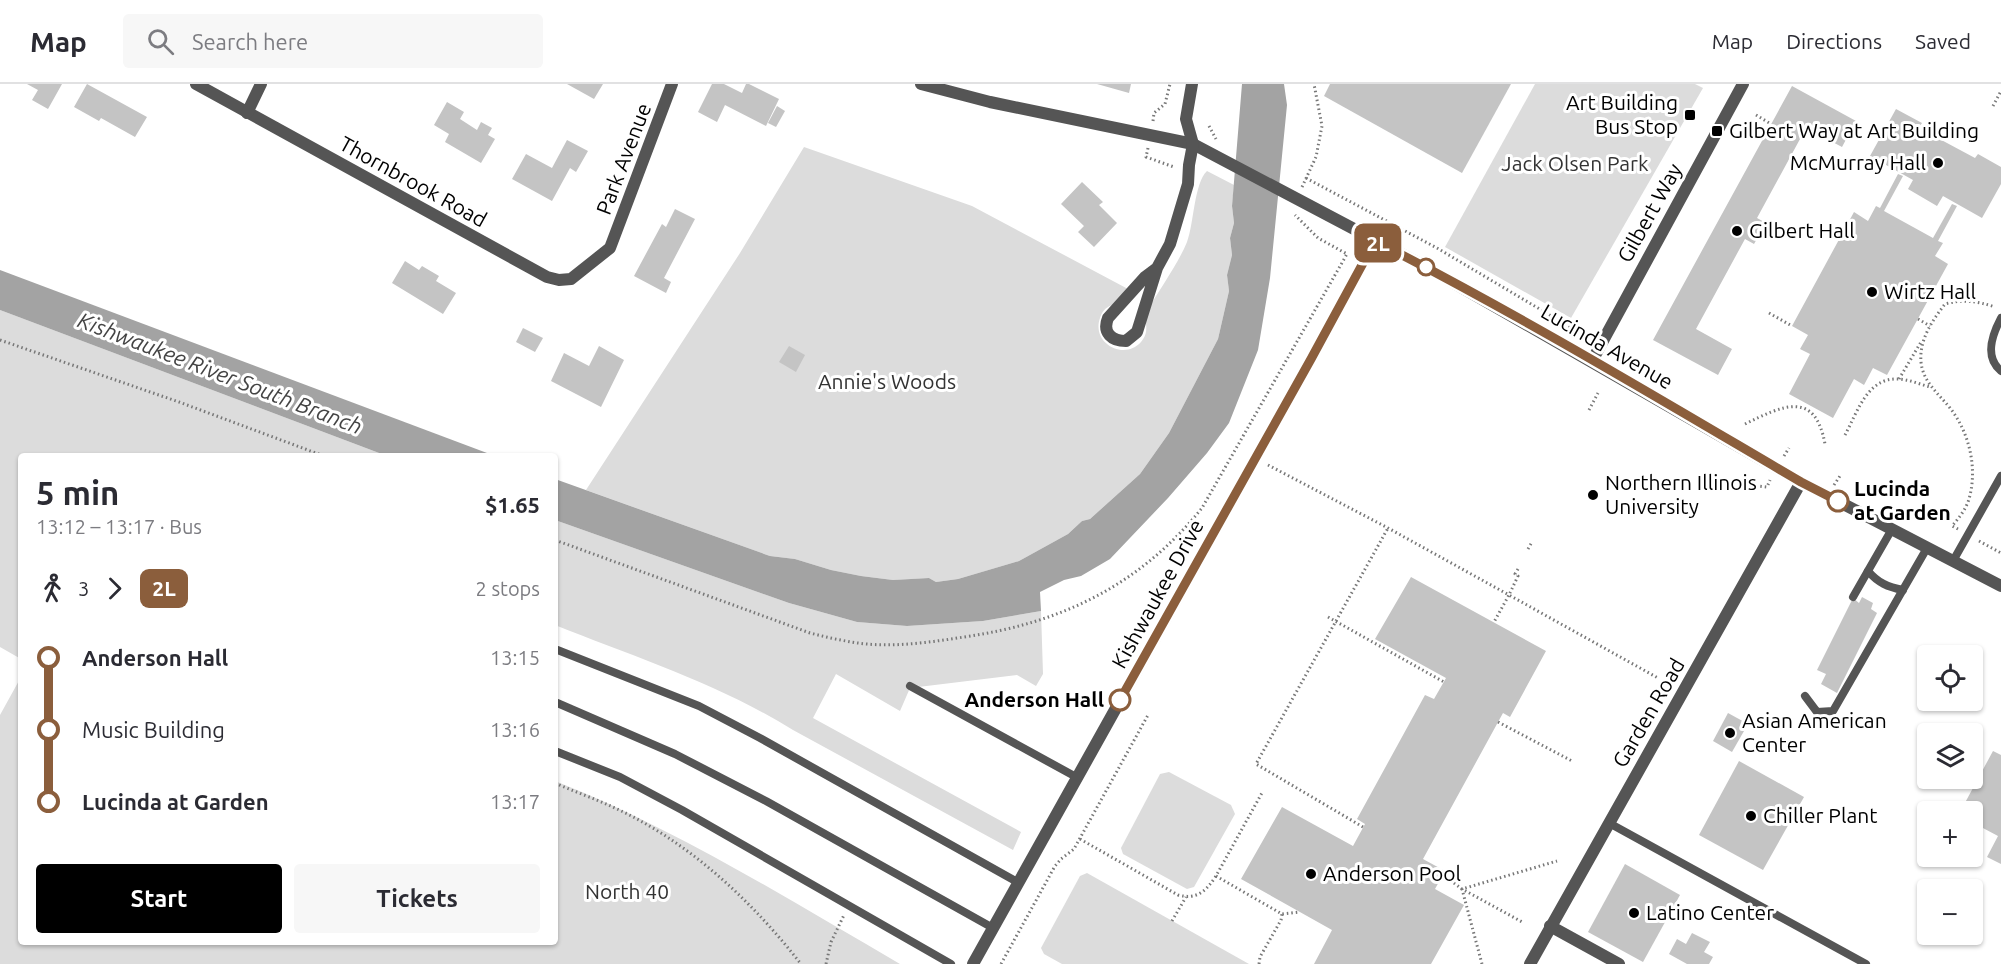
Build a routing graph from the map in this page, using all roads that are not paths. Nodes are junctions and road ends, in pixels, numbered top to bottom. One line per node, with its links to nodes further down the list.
1 (196, 84): 7 (street, Thornbrook Road)
2 (261, 84): 7 (street)
3 (672, 84): 10 (street, Park Avenue)
4 (921, 84): 8 (street, Lucinda Avenue)
5 (1192, 84): 8 (street)
6 (1743, 84): 13 (street, Gilbert Way)
7 (247, 113): 10 (street, Thornbrook Road)
8 (1193, 144): 9 (street, Lucinda Avenue); 11 (street)
9 (1375, 241): 13 (street, Lucinda Avenue); 29 (street, Kishwaukee Drive)
10 (610, 248)
11 (1157, 268): 11 (street)
12 (2001, 318): 14 (lane)
13 (1592, 361): 16 (street, Lucinda Avenue)
14 (2001, 371)
15 (2001, 476): 19 (lane)
16 (1801, 482): 17 (street, Lucinda Avenue); 30 (street, Garden Road)
17 (1892, 529): 18 (street, Lucinda Avenue); 20 (lane)
18 (1927, 548): 19 (street, Lucinda Avenue); 22 (lane)
19 (1953, 561): 21 (street, Lucinda Avenue)
20 (1868, 571): 22 (lane); 23 (lane)
21 (2001, 586)
22 (1904, 590): 26 (lane)
23 (1853, 597)
24 (558, 651): 31 (lane)
25 (910, 686): 29 (lane)
26 (1805, 696)
27 (558, 703): 33 (lane)
28 (558, 752): 34 (lane)
29 (1078, 778): 31 (street, Kishwaukee Drive)
30 (1609, 823): 32 (street, Garden Road); 38 (lane)
31 (1019, 883): 33 (street, Kishwaukee Drive)
32 (1550, 926): 36 (street, Garden Road); 37 (street)
33 (993, 928): 35 (street, Kishwaukee Drive)
34 (951, 964)
35 (973, 964)
36 (1530, 964)
37 (1619, 964)
38 (1866, 964)

